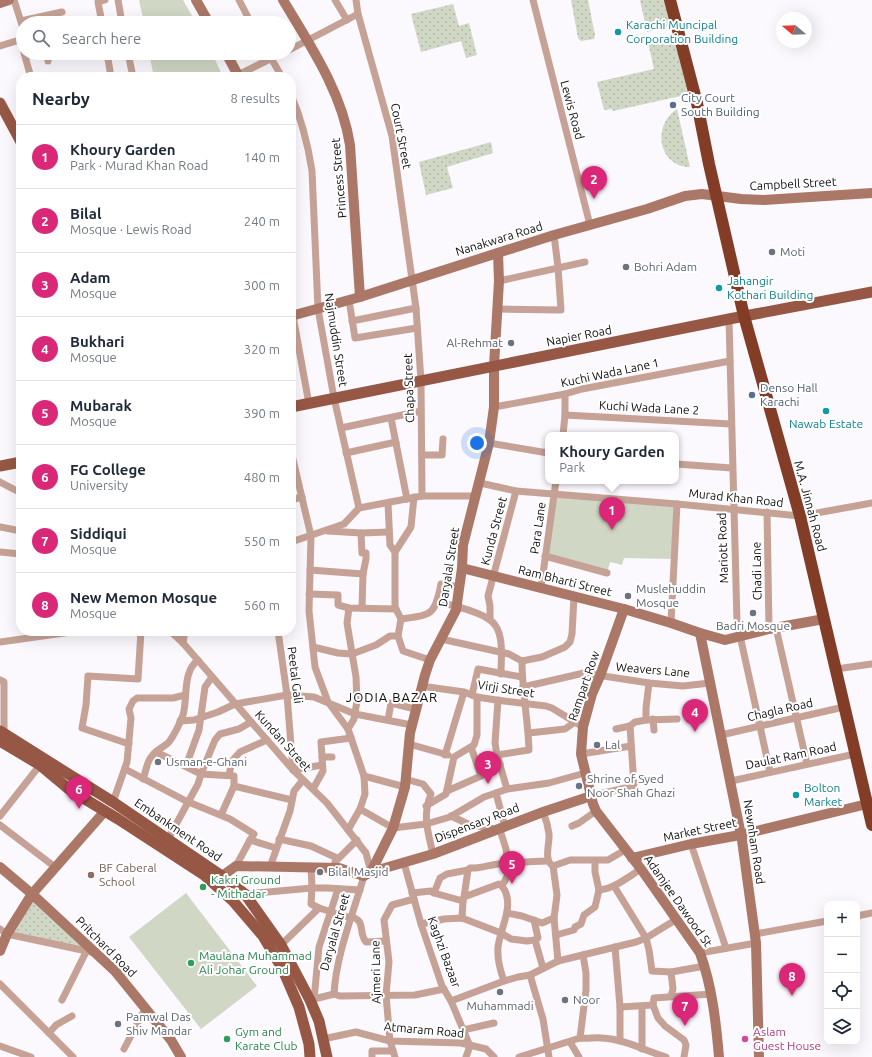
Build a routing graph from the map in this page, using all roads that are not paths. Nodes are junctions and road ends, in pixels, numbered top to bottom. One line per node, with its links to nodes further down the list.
1 (9, 0): 12 (street)
2 (14, 0): 15 (street)
3 (105, 0): 17 (street)
4 (118, 0): 18 (street)
5 (196, 0): 19 (street)
6 (238, 0): 20 (street)
7 (283, 0): 21 (street, Princess Street)
8 (335, 0): 22 (street)
9 (356, 0): 14 (street, Court Street)
10 (533, 0): 45 (street, Lewis Road)
11 (670, 0): 44 (highway, M.A. Jinnah Road)
12 (0, 3)
13 (62, 12): 16 (street)
14 (358, 14): 22 (street); 50 (street, Court Street)
15 (19, 16)
16 (50, 16)
17 (101, 16)
18 (121, 16)
19 (205, 16)
20 (248, 16)
21 (293, 16)
22 (347, 20): 24 (street)
23 (296, 22): 24 (street, Princess Street)
24 (307, 40): 27 (street); 53 (street, Princess Street)
25 (16, 41): 26 (street)
26 (0, 46)
27 (296, 46)
28 (26, 60): 34 (street)
29 (108, 60): 35 (street)
30 (129, 60): 36 (street)
31 (230, 60): 37 (street)
32 (264, 60): 38 (street)
33 (272, 60): 39 (street)
34 (29, 72)
35 (110, 72)
36 (132, 72)
37 (237, 72)
38 (245, 72)
39 (279, 72)
40 (0, 103): 42 (main road)
41 (296, 107): 56 (street, Najmuddin Street)
42 (16, 133)
43 (872, 193): 44 (street, Campbell Street)
44 (715, 195): 45 (street, Nanakwara Road); 59 (highway, M.A. Jinnah Road)
45 (590, 225): 46 (street, Nanakwara Road)
46 (554, 235): 47 (street, Nanakwara Road); 49 (street)
47 (498, 253): 50 (street, Nanakwara Road); 51 (street, Daryalal Street)
48 (585, 262): 49 (street)
49 (558, 267): 51 (street); 57 (street)
50 (412, 280): 53 (street, Nanakwara Road); 55 (street, Chapa Street)
51 (498, 281): 57 (street, Daryalal Street)
52 (872, 292): 59 (main road, Napier Road)
53 (360, 297): 54 (street, Nanakwara Road)
54 (349, 300): 56 (street, Nanakwara Road); 61 (street)
55 (416, 308): 61 (street); 62 (street, Chapa Street)
56 (318, 309): 58 (street, Nanakwara Road); 68 (street, Najmuddin Street)
57 (497, 309): 65 (street, Daryalal Street)
58 (296, 315)
59 (744, 316): 60 (main road, Napier Road); 105 (highway, M.A. Jinnah Road)
60 (729, 319): 64 (street, Mariott Road); 65 (main road, Napier Road)
61 (352, 321): 62 (street)
62 (417, 328): 66 (street, Chapa Street)
63 (296, 337): 69 (street)
64 (730, 361): 67 (street, Kuchi Wada Lane 1); 75 (street, Mariott Road)
65 (494, 366): 66 (main road, Napier Road); 71 (street, Daryalal Street)
66 (421, 381): 68 (main road, Napier Road); 72 (street, Chapa Street)
67 (565, 394): 71 (street, Kuchi Wada Lane 1); 73 (street)
68 (334, 398): 69 (main road, Napier Road); 76 (street, Najmuddin Street)
69 (309, 404): 70 (main road, Napier Road)
70 (296, 406)
71 (494, 407): 80 (street, Daryalal Street)
72 (422, 411): 74 (street); 83 (street, Chapa Street)
73 (565, 415): 75 (street, Kuchi Wada Lane 2); 77 (street)
74 (391, 418): 76 (street); 79 (street)
75 (730, 424): 87 (street, Mariott Road)
76 (341, 428): 82 (street, Najmuddin Street)
77 (563, 432)
78 (443, 439): 83 (street)
79 (396, 442): 82 (street); 97 (street)
80 (489, 443): 81 (street); 90 (street, Daryalal Street)
81 (545, 452)
82 (346, 453): 102 (street, Najmuddin Street)
83 (422, 455): 97 (street, Chapa Street)
84 (16, 463): 86 (main road)
85 (679, 464): 87 (street)
86 (0, 466)
87 (732, 468): 103 (street, Mariott Road)
88 (296, 472): 96 (street)
89 (0, 482): 92 (street)
90 (480, 483): 93 (street, Murad Khan Road); 95 (street, Daryalal Street)
91 (556, 484): 94 (street, Para Lane)
92 (16, 490)
93 (516, 491): 94 (street, Murad Khan Road); 121 (street, Kunda Street)
94 (554, 494): 101 (street, Murad Khan Road); 116 (street, Para Lane)
95 (476, 496): 97 (street); 117 (street, Daryalal Street)
96 (302, 497): 98 (street); 111 (street)
97 (414, 497): 99 (street); 114 (street)
98 (296, 499)
99 (388, 503): 102 (street); 109 (street)
100 (872, 503): 105 (street, Murad Khan Road)
101 (677, 504): 103 (street, Murad Khan Road); 135 (street)
102 (358, 508): 108 (street)
103 (733, 509): 104 (street, Murad Khan Road); 144 (street, Mariott Road)
104 (767, 512): 105 (street, Murad Khan Road); 136 (street, Chadi Lane)
105 (800, 516): 134 (highway, M.A. Jinnah Road)
106 (0, 527): 107 (street)
107 (16, 530)
108 (326, 531): 110 (street); 111 (street)
109 (389, 532): 110 (street); 114 (street)
110 (362, 533): 120 (street)
111 (311, 536): 112 (street); 118 (street)
112 (296, 540)
113 (0, 552): 115 (street)
114 (395, 552): 130 (street)
115 (16, 554)
116 (545, 556): 119 (street); 123 (street, Para Lane)
117 (462, 568): 121 (street, Ram Bharti Street); 122 (street, Daryalal Street)
118 (310, 570): 120 (street); 124 (street)
119 (607, 573)
120 (363, 574): 129 (street)
121 (493, 576): 123 (street, Ram Bharti Street); 133 (street, Kunda Street)
122 (459, 587): 126 (street); 127 (street, Daryalal Street)
123 (541, 588): 125 (street, Ram Bharti Street)
124 (309, 594): 128 (street); 148 (street)
125 (574, 596): 131 (street, Ram Bharti Street); 153 (street)
126 (438, 602): 127 (street); 132 (street)
127 (456, 606): 133 (street); 145 (street, Daryalal Street)
128 (349, 608): 129 (street); 150 (street)
129 (362, 608): 130 (street)
130 (396, 609): 132 (street)
131 (624, 609): 135 (street, Ram Bharti Street); 157 (street, Rampart Row)
132 (401, 619): 143 (street)
133 (490, 619): 149 (street)
134 (824, 619): 136 (street, Ram Bharti Street); 155 (highway, M.A. Jinnah Road)
135 (670, 623): 137 (street, Ram Bharti Street)
136 (772, 629): 144 (street, Ram Bharti Street); 177 (street, Chadi Lane)
137 (700, 634): 144 (street, Ram Bharti Street); 161 (street, Newnham Road)
138 (43, 636): 146 (street)
139 (141, 636): 195 (street)
140 (175, 636): 147 (street, Kundan Street)
141 (184, 636): 147 (street)
142 (279, 636): 166 (street, Peetal Gali)
143 (398, 636): 150 (street); 152 (street)
144 (739, 637): 186 (street, Mariott Road)
145 (441, 639): 149 (street); 152 (street, Daryalal Street)
146 (0, 642)
147 (183, 643): 151 (street, Kundan Street)
148 (313, 648): 150 (street); 170 (street)
149 (501, 652): 153 (street); 156 (street)
150 (352, 654): 175 (street)
151 (198, 660): 158 (street, Kundan Street); 167 (street)
152 (430, 660): 163 (street, Daryalal Street)
153 (522, 661): 159 (street)
154 (872, 664): 155 (street)
155 (836, 669): 173 (highway, M.A. Jinnah Road)
156 (501, 674): 159 (street); 168 (street)
157 (600, 676): 162 (street, Weavers Lane); 164 (street, Weavers Lane); 184 (street, Rampart Row)
158 (212, 677): 172 (street, Kundan Street); 176 (street)
159 (522, 677): 164 (street)
160 (0, 680): 191 (street)
161 (710, 682): 162 (street, Weavers Lane); 192 (street, Newnham Road)
162 (649, 683): 180 (street)
163 (422, 686): 165 (street, Virji Street); 174 (street, Daryalal Street)
164 (523, 687): 171 (street)
165 (464, 692): 168 (street, Virji Street); 202 (street)
166 (287, 694): 170 (street); 172 (street); 213 (street, Peetal Gali)
167 (185, 695): 181 (street); 195 (street)
168 (474, 696): 169 (street, Virji Street); 198 (street)
169 (498, 700): 171 (street, Virji Street); 203 (street)
170 (328, 702): 175 (street); 187 (street)
171 (524, 703): 184 (street, Virji Street); 190 (street)
172 (235, 704): 176 (street); 182 (street, Kundan Street)
173 (844, 707): 177 (street, Chagla Road); 201 (highway, M.A. Jinnah Road)
174 (415, 708): 179 (street); 183 (street, Daryalal Street)
175 (355, 714): 179 (street); 187 (street)
176 (201, 718): 181 (street); 211 (street)
177 (796, 718): 186 (street, Chagla Road); 208 (street, Chadi Lane)
178 (677, 719): 180 (street)
179 (388, 720): 183 (street)
180 (650, 720): 185 (street); 189 (street)
181 (180, 721): 199 (street)
182 (251, 722): 194 (street, Kundan Street); 216 (street)
183 (412, 725): 196 (street, Daryalal Street)
184 (579, 725): 190 (street); 200 (street, Rampart Row)
185 (630, 726): 188 (street); 197 (street)
186 (760, 726): 192 (street, Chagla Road); 214 (street, Mariott Road)
187 (348, 729): 193 (street)
188 (616, 729)
189 (654, 730)
190 (529, 733): 203 (street)
191 (1, 735): 209 (main road, Embankment Road); 231 (main road, Embankment Road)
192 (721, 735): 222 (street, Newnham Road)
193 (351, 738): 204 (street); 218 (street)
194 (267, 740): 213 (street, Kundan Street); 217 (street)
195 (129, 744): 212 (street)
196 (409, 744): 202 (street); 223 (street, Daryalal Street)
197 (631, 746): 200 (street); 229 (street)
198 (471, 747): 206 (street); 219 (street)
199 (156, 752): 211 (street); 220 (street)
200 (581, 754): 215 (street, Rampart Row)
201 (856, 754): 208 (street, Daulat Ram Road); 233 (highway, M.A. Jinnah Road)
202 (445, 755): 206 (street)
203 (497, 755): 207 (street)
204 (322, 757): 205 (street); 210 (street)
205 (332, 757)
206 (454, 757): 227 (street)
207 (500, 764): 219 (street); 226 (street)
208 (807, 764): 214 (street, Daulat Ram Road)
209 (40, 765): 236 (main road, Embankment Road); 239 (street)
210 (322, 765): 213 (street); 225 (street)
211 (186, 766): 216 (street)
212 (125, 768): 220 (street); 231 (street)
213 (293, 770): 221 (street, Kundan Street)
214 (770, 772): 222 (street, Daulat Ram Road)
215 (585, 773): 226 (street); 229 (street, Rampart Row)
216 (201, 774): 217 (street); 232 (street)
217 (229, 775): 224 (street)
218 (364, 776): 223 (street); 235 (street)
219 (480, 776): 227 (street)
220 (143, 778): 232 (street)
221 (303, 780): 225 (street, Kundan Street); 230 (street)
222 (731, 781): 249 (street, Newnham Road)
223 (405, 783): 234 (street); 246 (street, Daryalal Street)
224 (234, 786): 230 (street); 240 (street)
225 (313, 789): 248 (street, Kundan Street)
226 (506, 789): 228 (street)
227 (447, 791): 234 (street)
228 (496, 793): 241 (street); 247 (street)
229 (591, 796): 237 (street, Adamjee Dawood St); 238 (street, Dispensary Road)
230 (292, 800): 251 (street)
231 (113, 802): 250 (main road, Embankment Road)
232 (188, 802): 240 (street); 250 (street)
233 (867, 804): 244 (highway, M.A. Jinnah Road); 249 (street, Market Street)
234 (426, 806): 242 (street)
235 (360, 809): 246 (street); 248 (street)
236 (105, 811): 265 (street); 346 (main road, Embankment Road)
237 (596, 811): 245 (street); 257 (street, Adamjee Dawood St)
238 (543, 812): 247 (street, Dispensary Road); 262 (street)
239 (0, 816)
240 (223, 816): 252 (street)
241 (451, 816): 242 (street); 247 (street)
242 (426, 824): 246 (street); 256 (street)
243 (0, 825): 265 (street)
244 (872, 825)
245 (572, 826)
246 (393, 828): 270 (street, Daryalal Street)
247 (502, 828): 256 (street, Dispensary Road); 261 (street)
248 (348, 830): 253 (street, Kundan Street)
249 (740, 835): 254 (street, Market Street); 299 (street, Newnham Road)
250 (168, 839): 271 (main road, Embankment Road)
251 (279, 839): 255 (street); 259 (street)
252 (250, 840): 255 (street); 263 (street)
253 (356, 840): 259 (street); 270 (street, Kundan Street)
254 (691, 844): 257 (street, Market Street); 304 (street)
255 (276, 848): 266 (street)
256 (433, 854): 260 (street, Dispensary Road)
257 (628, 854): 258 (street); 268 (street, Adamjee Dawood St)
258 (595, 861): 262 (street); 277 (street)
259 (336, 863): 267 (street); 270 (street)
260 (404, 863): 270 (street, Dispensary Road); 281 (street, Kaghzi Bazaar)
261 (508, 864): 262 (street); 269 (street); 272 (street)
262 (550, 864): 290 (street)
263 (236, 866): 266 (street); 271 (street)
264 (0, 867): 279 (street, Pritchard Road)
265 (55, 867): 279 (street)
266 (270, 867): 267 (street)
267 (311, 867): 274 (street)
268 (641, 869): 273 (street); 291 (street, Adamjee Dawood St)
269 (468, 870): 278 (street); 282 (street)
270 (368, 874): 276 (street, Daryalal Street)
271 (222, 876): 280 (main road, Embankment Road)
272 (502, 886): 282 (street); 285 (street)
273 (614, 886): 277 (street); 298 (street)
274 (312, 888): 275 (street); 280 (street); 283 (street)
275 (338, 889): 276 (street); 284 (street)
276 (360, 890): 288 (street, Daryalal Street)
277 (599, 890): 297 (street)
278 (434, 893): 281 (street, Ajmeri Lane); 282 (street, Ajmeri Lane)
279 (32, 894): 295 (street); 306 (street, Pritchard Road)
280 (245, 894): 302 (main road, Embankment Road)
281 (413, 896): 294 (street, Kaghzi Bazaar); 301 (street, Ajmeri Lane)
282 (464, 899): 289 (street)
283 (319, 908): 284 (street); 302 (street)
284 (331, 912): 288 (street); 321 (street)
285 (507, 913): 292 (street); 296 (street)
286 (872, 913): 287 (street)
287 (860, 915)
288 (351, 918): 301 (street); 317 (street, Daryalal Street)
289 (462, 918): 294 (street); 296 (street)
290 (554, 918): 292 (street); 297 (street)
291 (677, 919): 298 (street); 307 (street, Adamjee Dawood St)
292 (534, 920): 300 (street)
293 (824, 922): 299 (street)
294 (421, 924): 316 (street, Kaghzi Bazaar)
295 (4, 932): 305 (street); 306 (street)
296 (501, 933): 300 (street); 314 (street)
297 (556, 935): 309 (street)
298 (646, 938): 303 (street); 312 (street)
299 (755, 938): 304 (street); 357 (street, Newnham Road)
300 (535, 940): 311 (street)
301 (386, 941): 319 (street, Ajmeri Lane)
302 (281, 945): 321 (main road, Embankment Road)
303 (615, 947): 308 (street); 326 (street)
304 (726, 948): 307 (street)
305 (0, 951)
306 (91, 953): 322 (street); 327 (street, Pritchard Road)
307 (700, 953): 310 (street, Adamjee Dawood St)
308 (583, 955): 309 (street); 332 (street)
309 (558, 961): 311 (street)
310 (705, 966): 312 (street); 318 (street, Adamjee Dawood St)
311 (543, 968): 313 (street)
312 (671, 972): 320 (street)
313 (530, 976): 314 (street); 340 (street)
314 (504, 981): 323 (street)
315 (0, 984): 331 (street)
316 (444, 989): 319 (street); 323 (street, Kaghzi Bazaar)
317 (334, 994): 319 (street); 321 (street)
318 (711, 994): 320 (street); 356 (street, Adamjee Dawood St)
319 (386, 995): 334 (street, Ajmeri Lane)
320 (671, 996): 324 (street)
321 (312, 999): 333 (main road, Embankment Road)
322 (62, 1000)
323 (451, 1001): 330 (street, Kaghzi Bazaar)
324 (653, 1005): 325 (street); 355 (street)
325 (642, 1006): 326 (street); 341 (street)
326 (620, 1007): 336 (street)
327 (146, 1008): 339 (street); 345 (street, Pritchard Road)
328 (72, 1016): 331 (street)
329 (494, 1023): 330 (street)
330 (463, 1030): 338 (street, Kaghzi Bazaar)
331 (49, 1033): 344 (street)
332 (580, 1038): 335 (street); 336 (street)
333 (323, 1039): 334 (street, Atmaram Road); 347 (main road, Embankment Road)
334 (390, 1041): 338 (street, Atmaram Road); 342 (street, Ajmeri Lane)
335 (570, 1042): 340 (street); 353 (street)
336 (620, 1042): 341 (street)
337 (0, 1046): 343 (street)
338 (473, 1046): 349 (street); 350 (street)
339 (124, 1049)
340 (547, 1049): 351 (street); 352 (street)
341 (642, 1049): 354 (street)
342 (394, 1054): 348 (street)
343 (31, 1057)
344 (73, 1057)
345 (181, 1057)
346 (310, 1057)
347 (327, 1057)
348 (372, 1057)
349 (466, 1057)
350 (494, 1057)
351 (519, 1057)
352 (549, 1057)
353 (579, 1057)
354 (666, 1057)
355 (684, 1057)
356 (719, 1057)
357 (759, 1057)

